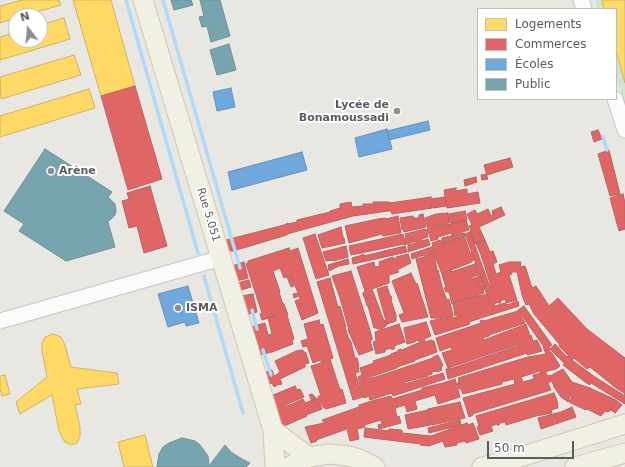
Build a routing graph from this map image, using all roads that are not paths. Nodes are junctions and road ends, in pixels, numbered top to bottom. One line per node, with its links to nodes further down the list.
1 (143, 0): 4 (main road, Rue 5.051)
2 (614, 100): 3 (street)
3 (625, 130)
4 (221, 258): 5 (street); 7 (main road, Rue 5.051)
5 (0, 321)
6 (625, 424): 14 (main road)
7 (273, 430): 9 (main road); 11 (main road, Rue 5.051)
8 (625, 453): 15 (main road)
9 (309, 457): 10 (main road); 12 (main road)
10 (372, 465): 13 (main road)
11 (275, 467)
12 (288, 467)
13 (390, 467)
14 (482, 467)
15 (575, 467)

